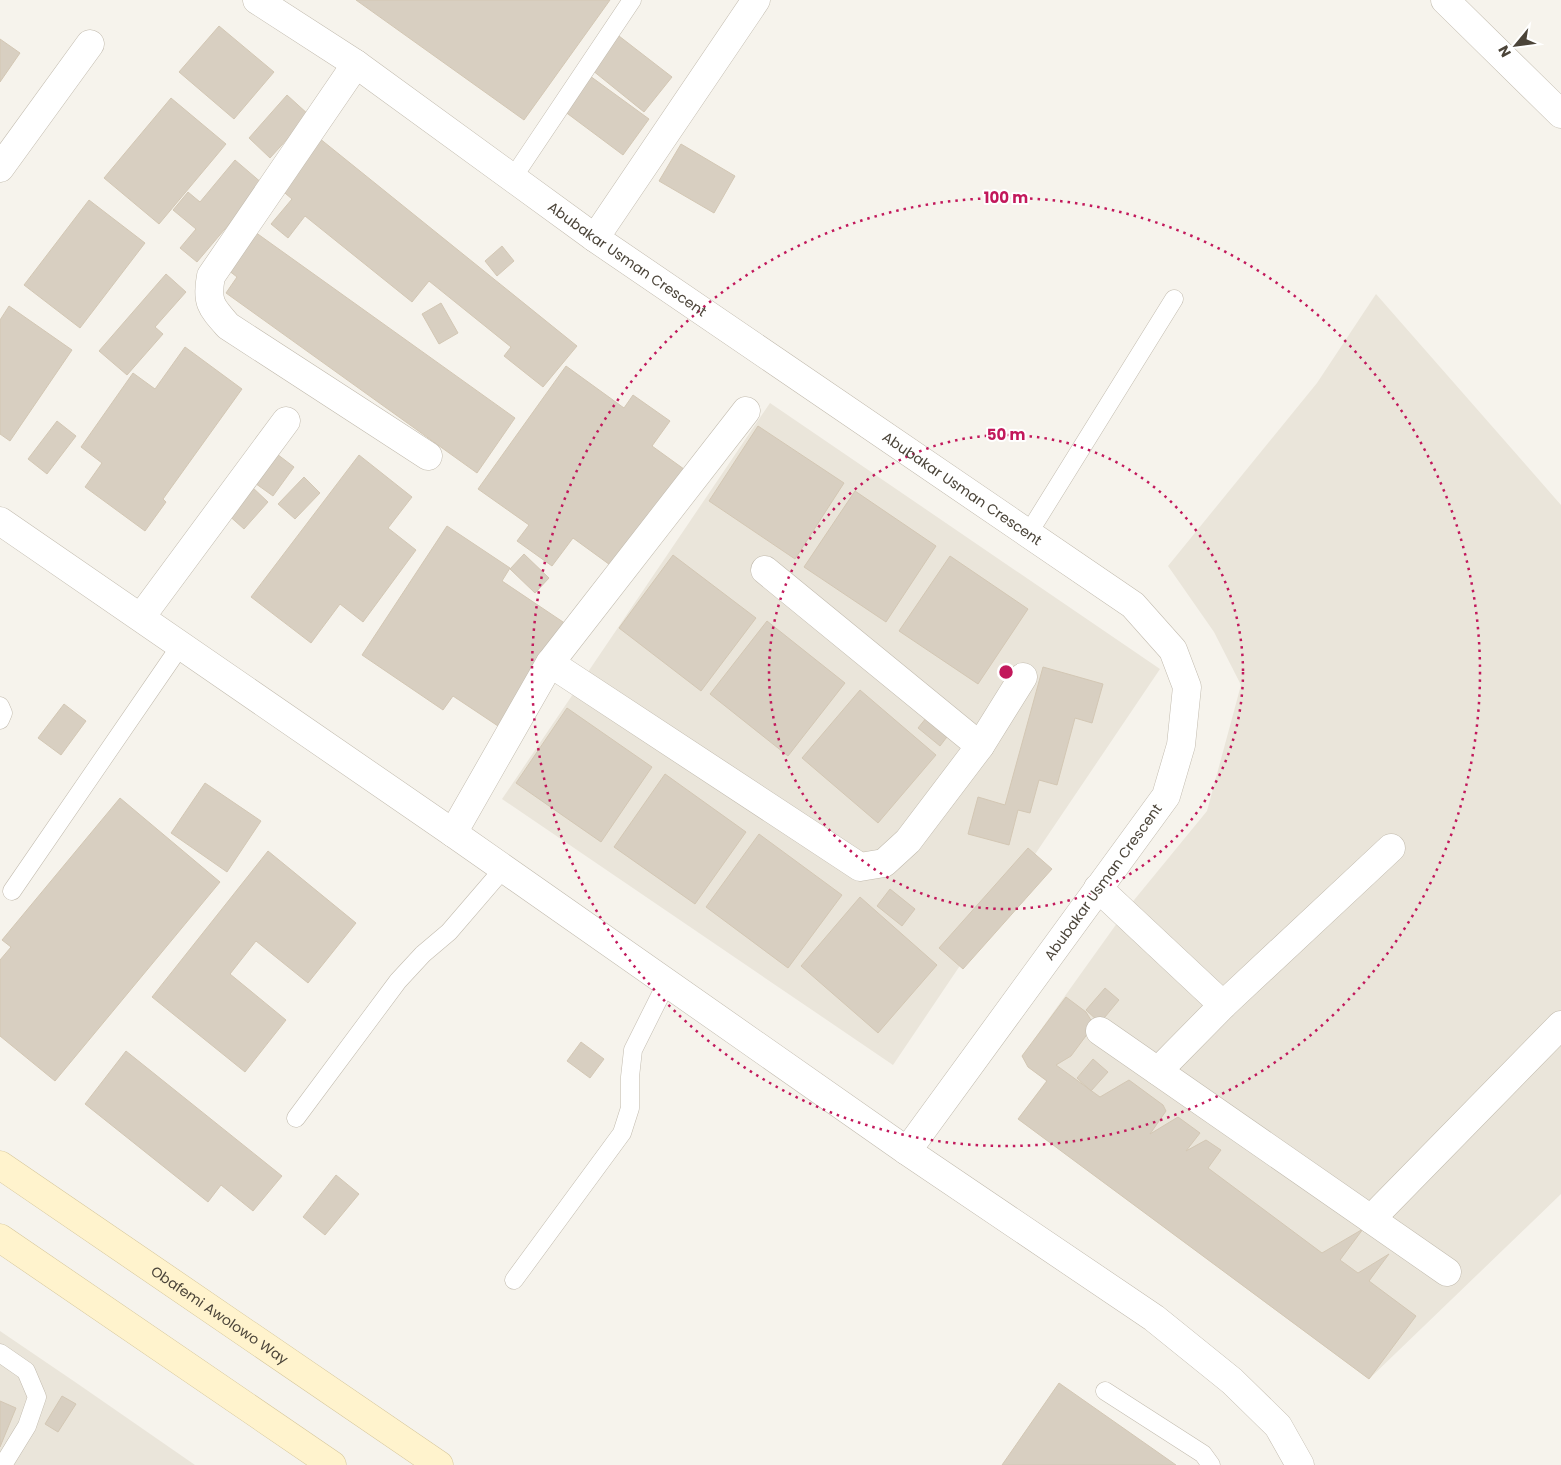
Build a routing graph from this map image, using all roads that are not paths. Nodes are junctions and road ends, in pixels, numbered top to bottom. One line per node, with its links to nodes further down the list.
1 (257, 0): 6 (street, Abubakar Usman Crescent)
2 (632, 0): 9 (lane)
3 (756, 0): 10 (street)
4 (1445, 0): 7 (street)
5 (90, 44): 8 (street)
6 (356, 64): 9 (street, Abubakar Usman Crescent); 14 (street)
7 (1561, 114)
8 (0, 168)
9 (512, 179): 10 (street, Abubakar Usman Crescent)
10 (595, 238): 16 (street, Abubakar Usman Crescent)
11 (1174, 299): 16 (lane)
12 (746, 411): 20 (street)
13 (286, 421): 18 (street)
14 (428, 456)
15 (0, 521): 18 (street)
16 (1028, 534): 28 (street, Abubakar Usman Crescent)
17 (766, 570): 24 (street)
18 (141, 617): 19 (street)
19 (181, 645): 25 (street); 29 (lane)
20 (550, 663): 24 (street); 25 (street)
21 (1023, 677): 24 (street)
22 (0, 706): 23 (lane)
23 (0, 720)
24 (980, 746)
25 (453, 833): 27 (street)
26 (1391, 848): 31 (street)
27 (504, 868): 30 (street); 35 (lane)
28 (1098, 888): 31 (street); 36 (street, Abubakar Usman Crescent)
29 (12, 891)
30 (667, 982): 36 (street); 41 (lane)
31 (1223, 1005): 34 (street)
32 (1561, 1025): 38 (street)
33 (1100, 1031): 34 (street)
34 (1158, 1071): 38 (street)
35 (296, 1118)
36 (907, 1150): 48 (street)
37 (0, 1165): 46 (main road, Obafemi Awolowo Way)
38 (1371, 1219): 40 (street)
39 (0, 1238): 45 (main road)
40 (1447, 1272)
41 (514, 1280)
42 (0, 1353): 44 (lane)
43 (1106, 1391): 47 (lane)
44 (3, 1465)
45 (332, 1465)
46 (439, 1465)
47 (1211, 1465)
48 (1300, 1465)

